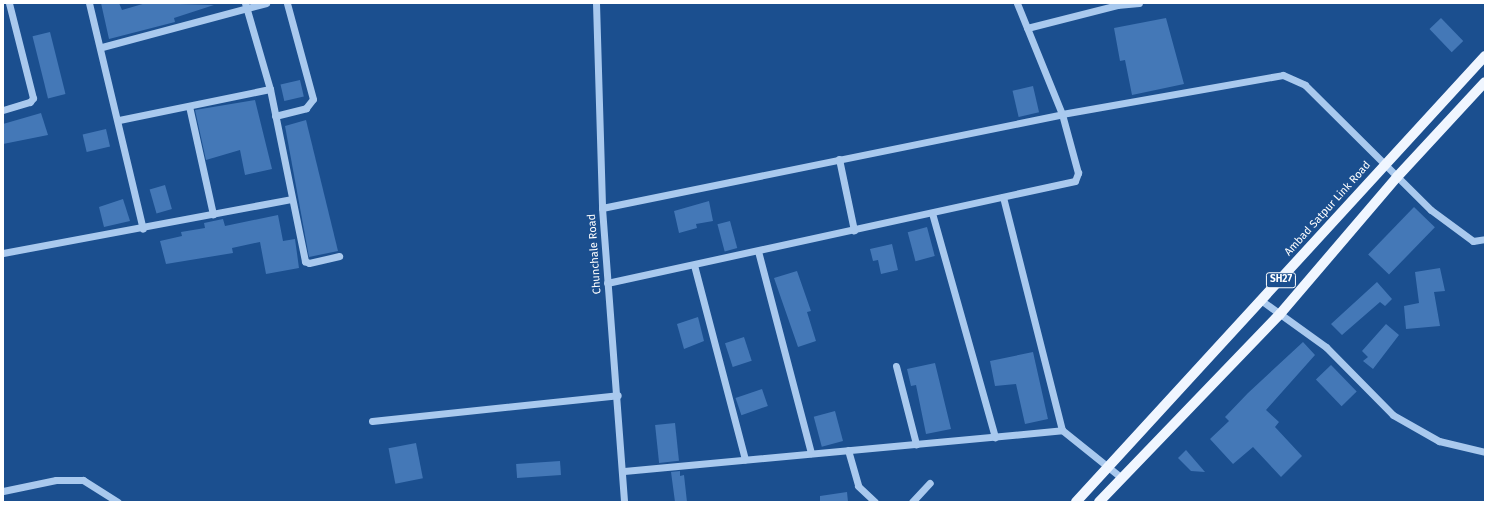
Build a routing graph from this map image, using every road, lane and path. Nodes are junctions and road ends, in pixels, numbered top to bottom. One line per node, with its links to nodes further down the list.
1 (9, 3): 16 (street)
2 (89, 3): 11 (street)
3 (266, 3): 9 (street)
4 (287, 3): 18 (street)
5 (596, 3): 25 (street, Chunchale Road)
6 (1017, 3): 10 (street)
7 (1139, 3): 8 (street)
8 (1117, 4): 10 (street)
9 (246, 6): 11 (street); 14 (street)
10 (1027, 28): 17 (street)
11 (102, 47): 19 (street)
12 (1485, 56): 21 (main road, Ambad Satpur Link Road / SH27)
13 (1485, 82): 22 (main road)
14 (270, 89): 15 (street); 18 (street)
15 (188, 106): 19 (street); 27 (street)
16 (3, 110)
17 (1062, 114): 20 (street); 21 (street); 23 (street)
18 (275, 116): 24 (street)
19 (119, 120): 28 (street)
20 (839, 160): 25 (street); 29 (street)
21 (1384, 164): 22 (street); 36 (main road, Ambad Satpur Link Road / SH27)
22 (1397, 177): 30 (street); 37 (main road)
23 (1003, 197): 26 (street); 41 (street)
24 (291, 199): 27 (street); 33 (street)
25 (602, 208): 35 (street, Chunchale Road)
26 (932, 213): 29 (street); 42 (street)
27 (214, 214): 28 (street)
28 (143, 229): 32 (street)
29 (854, 230): 31 (street)
30 (1485, 239)
31 (758, 251): 34 (street); 46 (street)
32 (3, 253)
33 (339, 256)
34 (694, 265): 35 (street); 47 (street)
35 (607, 283): 39 (street, Chunchale Road)
36 (1262, 301): 37 (street); 48 (main road, Ambad Satpur Link Road / SH27)
37 (1280, 314): 45 (street); 50 (main road)
38 (896, 366): 43 (street)
39 (618, 395): 40 (street); 49 (street, Chunchale Road)
40 (372, 421)
41 (1062, 430): 42 (street); 48 (street)
42 (995, 437): 43 (street)
43 (916, 444): 44 (street)
44 (848, 450): 46 (street); 55 (street)
45 (1485, 452)
46 (811, 453): 47 (street)
47 (745, 459): 49 (street)
48 (1109, 467): 50 (street); 57 (main road, Ambad Satpur Link Road / SH27)
49 (624, 471): 54 (street, Chunchale Road)
50 (1122, 478): 58 (main road)
51 (930, 483): 56 (street)
52 (3, 490): 53 (street)
53 (118, 502)
54 (624, 502)
55 (875, 502)
56 (912, 502)
57 (1076, 502)
58 (1099, 502)

